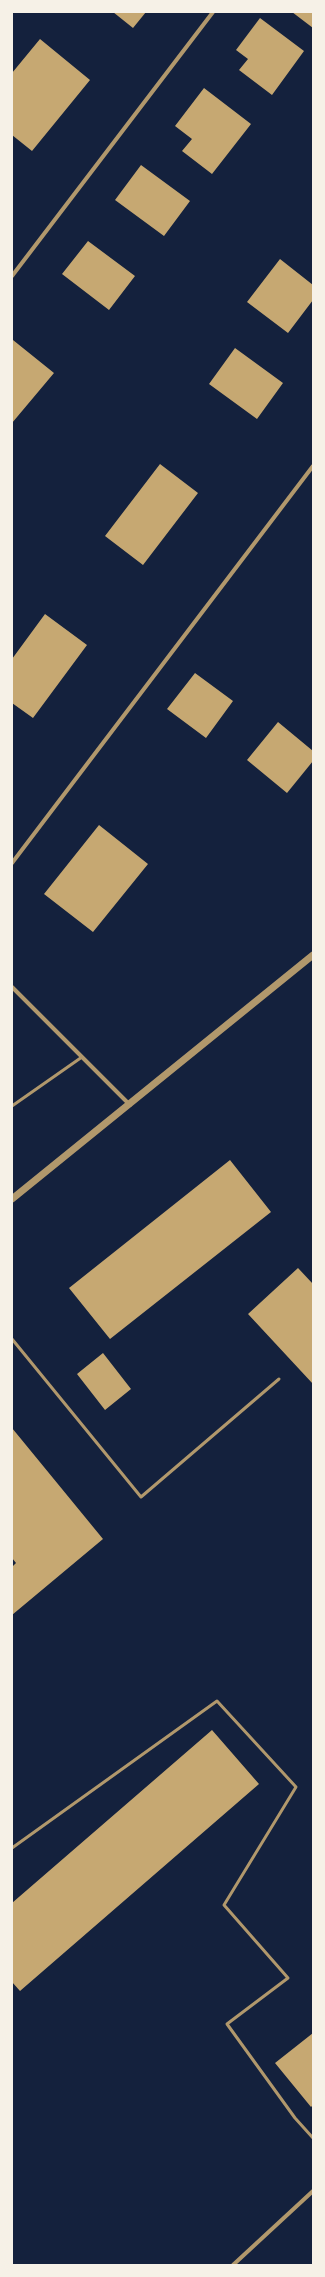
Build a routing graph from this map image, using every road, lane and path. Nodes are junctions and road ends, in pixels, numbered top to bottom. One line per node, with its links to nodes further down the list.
1 (213, 12): 2 (street)
2 (12, 276)
3 (313, 466): 4 (street)
4 (12, 863)
5 (313, 955): 8 (street)
6 (12, 987): 7 (street)
7 (82, 1057): 8 (street); 9 (lane)
8 (130, 1105): 10 (street)
9 (12, 1106)
10 (12, 1199)
11 (12, 1339): 12 (lane)
12 (278, 1379)
13 (12, 1848): 14 (lane)
14 (313, 2138)
15 (313, 2191): 16 (street)
16 (233, 2265)

